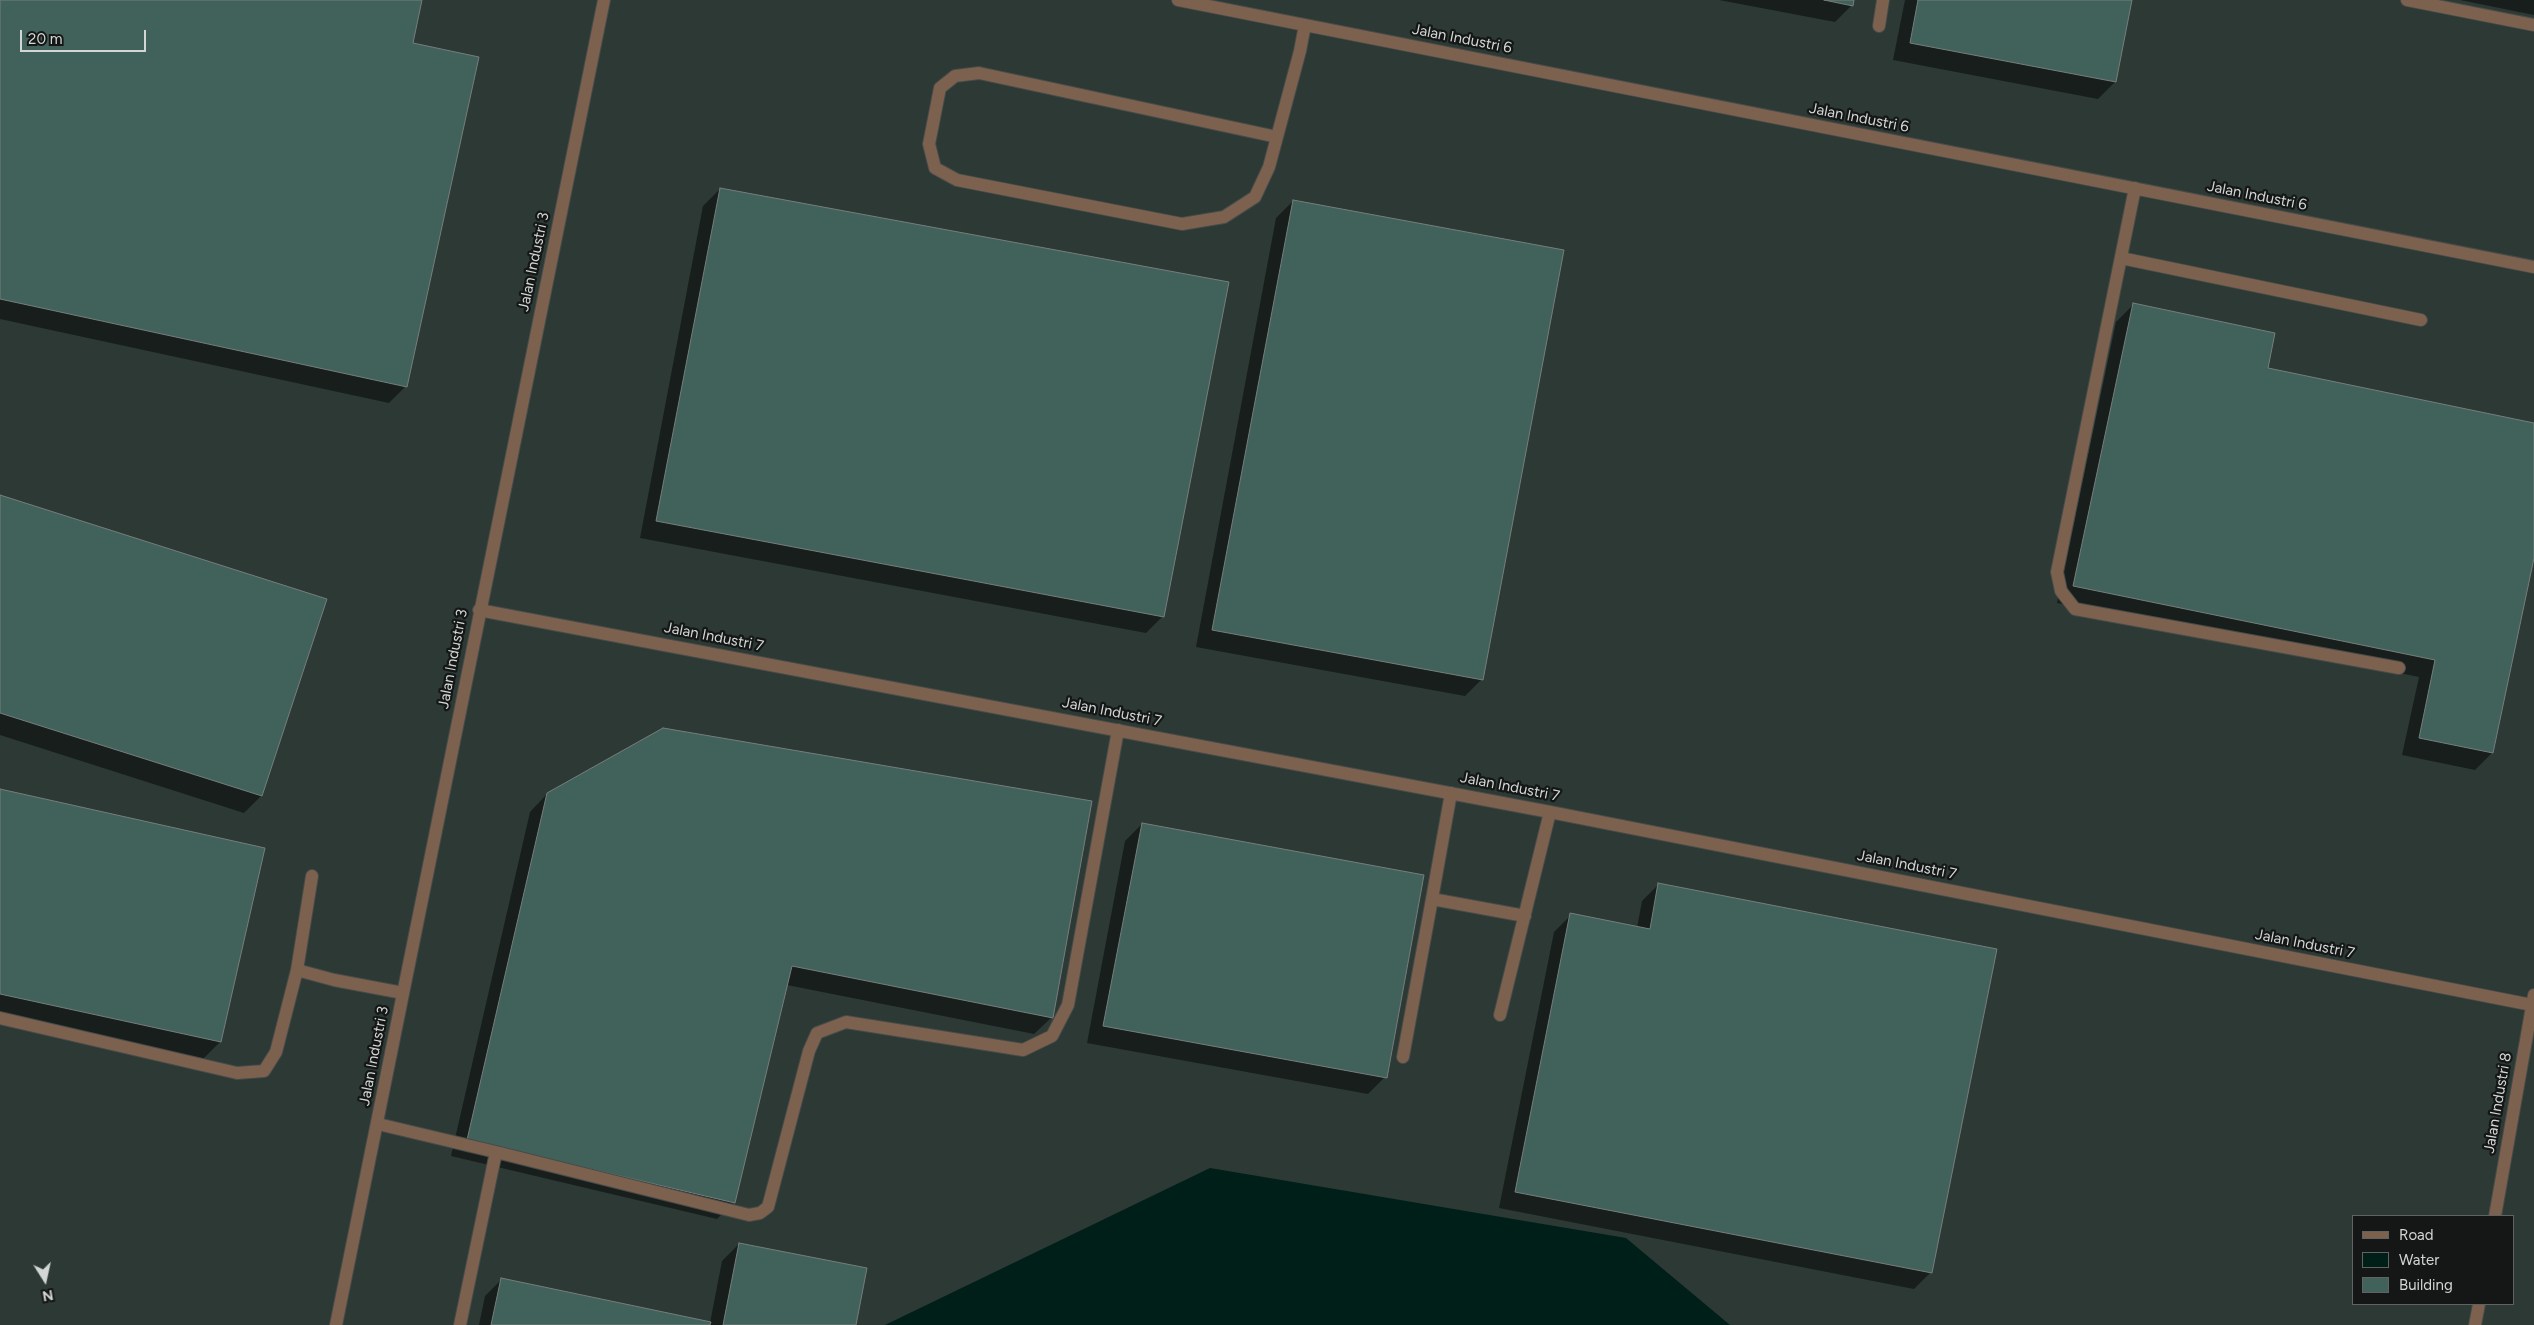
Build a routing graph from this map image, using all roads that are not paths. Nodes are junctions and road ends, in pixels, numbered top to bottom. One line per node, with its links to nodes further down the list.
1 (604, 0): 13 (street, Jalan Industri 3)
2 (1178, 0): 5 (street, Jalan Industri 6)
3 (1883, 0): 6 (street)
4 (2407, 0): 7 (street)
5 (1305, 25): 8 (street); 9 (street, Jalan Industri 6)
6 (1879, 26)
7 (2534, 26)
8 (1277, 137): 8 (street)
9 (2135, 188): 10 (street); 11 (street, Jalan Industri 6)
10 (2121, 258): 12 (street); 14 (street)
11 (2534, 267)
12 (2421, 320)
13 (479, 610): 15 (street, Jalan Industri 7); 22 (street, Jalan Industri 3)
14 (2399, 668)
15 (1118, 730): 16 (street, Jalan Industri 7); 28 (street)
16 (1451, 793): 17 (street, Jalan Industri 7); 19 (street)
17 (1550, 812): 20 (street); 23 (street, Jalan Industri 7)
18 (312, 876): 21 (street)
19 (1432, 899): 20 (street); 26 (street)
20 (1525, 916): 24 (street)
21 (297, 970): 22 (street); 25 (street)
22 (403, 993): 27 (street, Jalan Industri 3)
23 (2533, 1000): 29 (street, Jalan Industri 8)
24 (1500, 1015)
25 (0, 1018)
26 (1404, 1057)
27 (378, 1124): 28 (street); 31 (street, Jalan Industri 3)
28 (496, 1152): 32 (street)
29 (2495, 1215)
30 (2479, 1305): 33 (street)
31 (336, 1325)
32 (460, 1325)
33 (2475, 1325)

